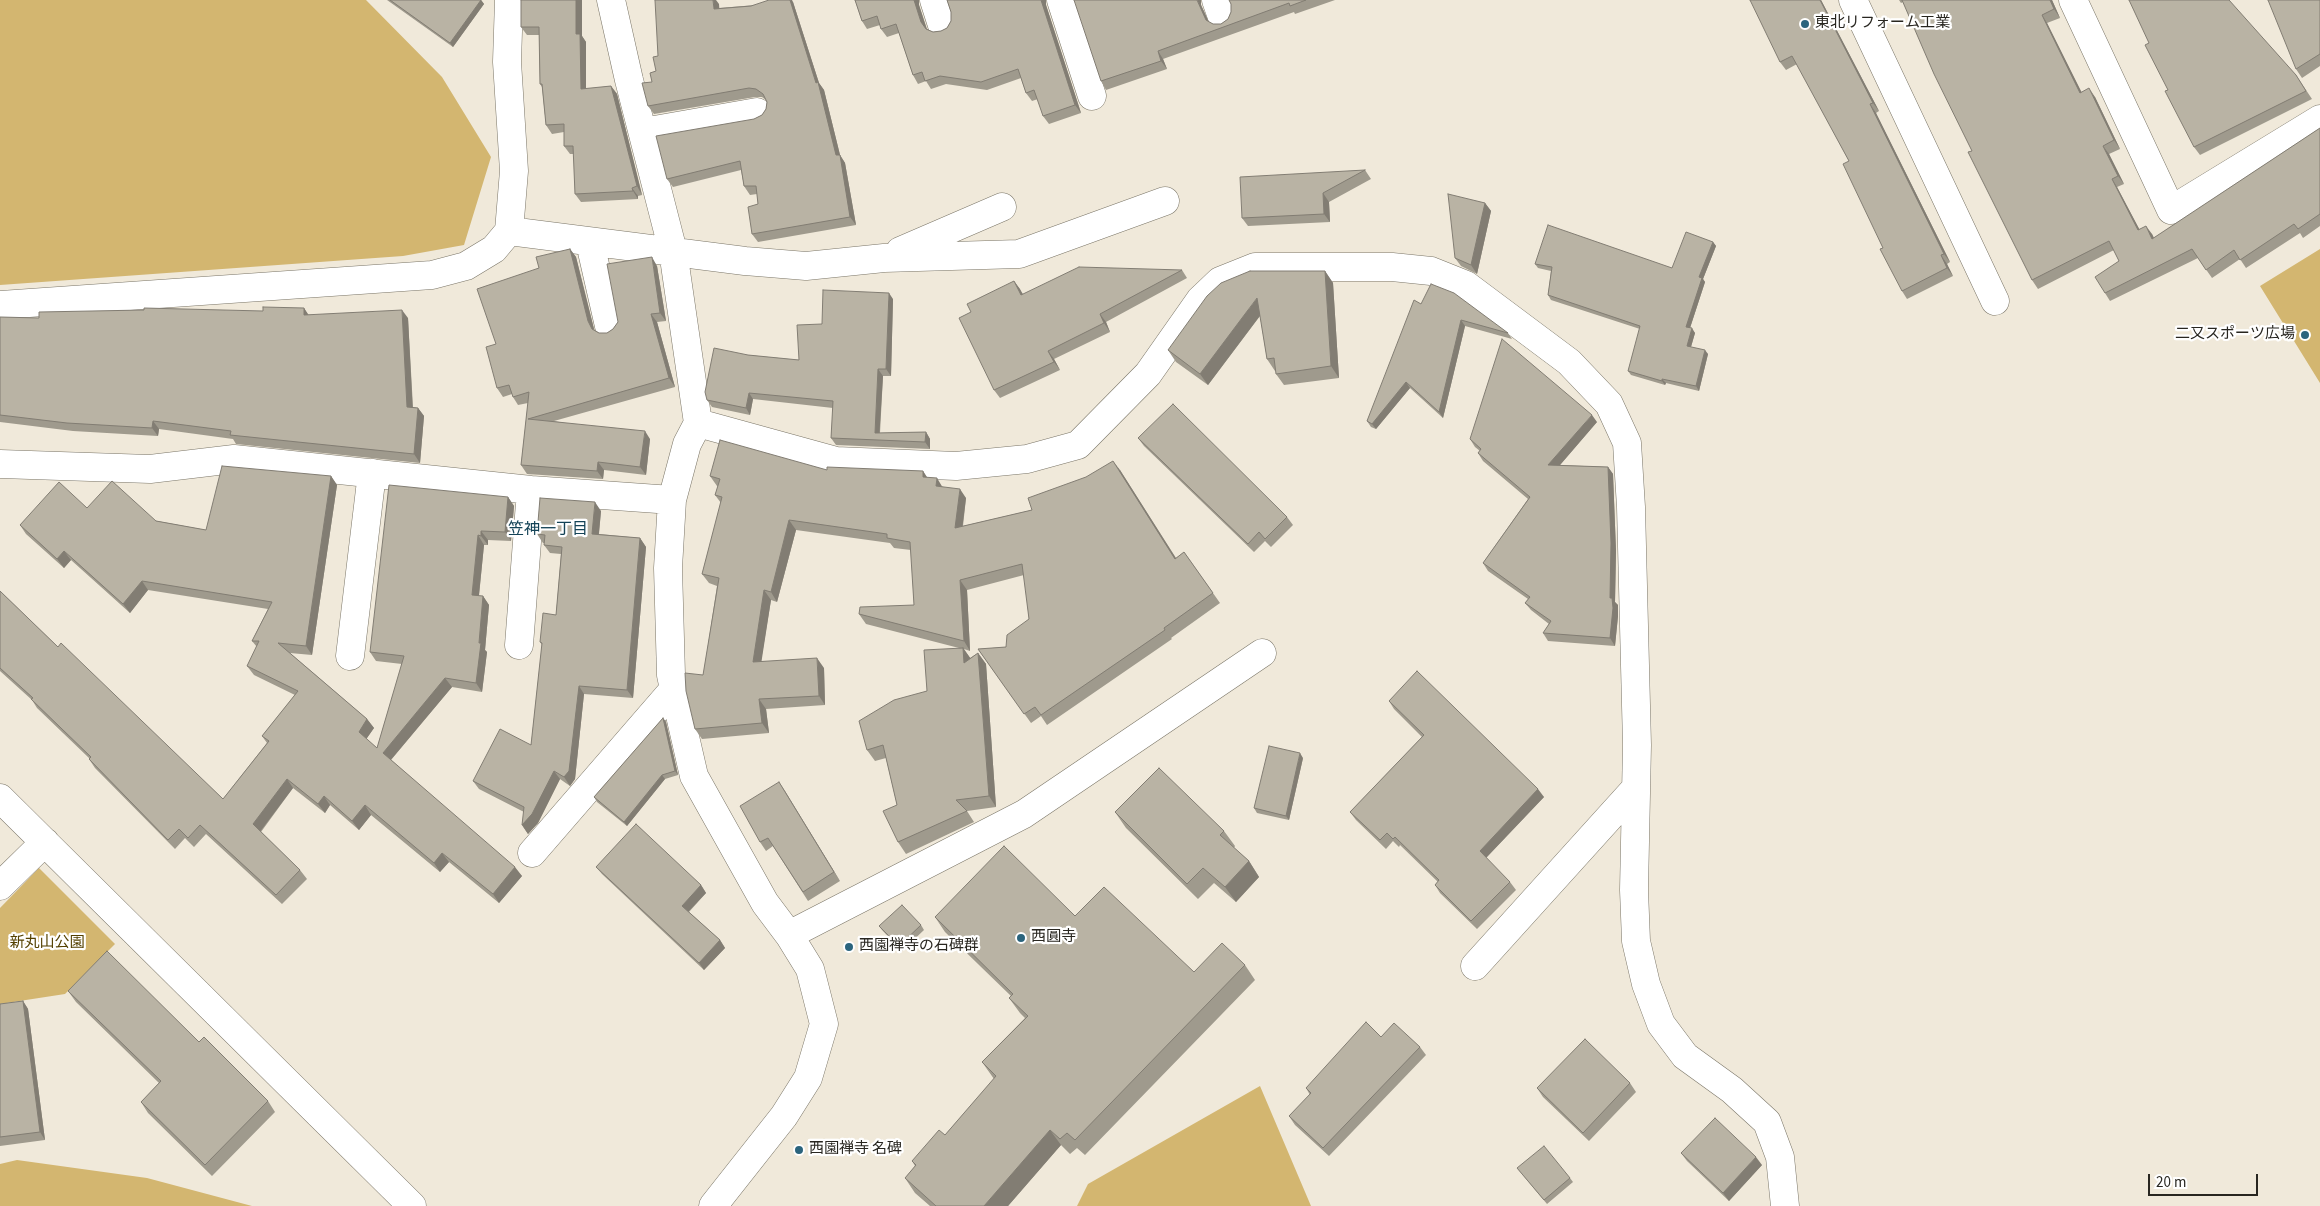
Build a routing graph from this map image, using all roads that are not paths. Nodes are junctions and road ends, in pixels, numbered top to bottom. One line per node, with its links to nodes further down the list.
1 (509, 0): 12 (street)
2 (611, 0): 9 (street)
3 (1061, 0): 6 (street)
4 (1853, 0): 16 (street)
5 (2073, 0): 8 (street)
6 (1092, 96)
7 (757, 112): 9 (street)
8 (2320, 119)
9 (643, 132): 14 (street)
10 (1165, 201): 15 (street)
11 (1002, 207): 15 (street)
12 (509, 231): 13 (street); 17 (street)
13 (590, 242): 14 (street); 18 (street)
14 (673, 251): 15 (street); 19 (street)
15 (884, 258)
16 (1995, 301)
17 (0, 305)
18 (609, 326)
19 (698, 423): 23 (street); 28 (street)
20 (0, 464): 21 (street)
21 (372, 473): 22 (street); 26 (street)
22 (531, 490): 23 (street); 24 (street)
23 (672, 500): 27 (street)
24 (519, 645)
25 (1262, 653): 33 (street)
26 (350, 656)
27 (674, 689): 31 (street); 33 (street)
28 (1635, 789): 34 (street); 37 (street)
29 (0, 798): 30 (street)
30 (45, 842): 32 (street); 35 (street)
31 (532, 853)
32 (0, 886)
33 (789, 935): 36 (street)
34 (1475, 966)
35 (412, 1206)
36 (713, 1206)
37 (1785, 1206)

